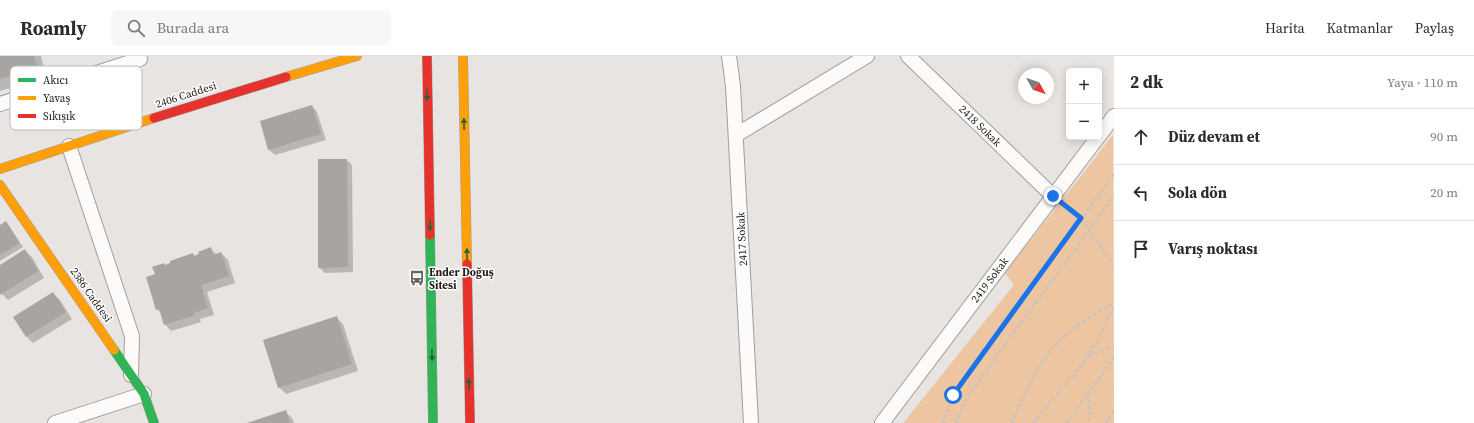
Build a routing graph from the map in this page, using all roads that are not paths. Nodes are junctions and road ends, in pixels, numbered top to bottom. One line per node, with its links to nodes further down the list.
1 (357, 56): 12 (main road, 2406 Caddesi)
2 (427, 56): 25 (main road, one-way to 25)
3 (463, 56): 26 (main road, one-way to 3)
4 (729, 56): 15 (street, 2417 Sokak)
5 (867, 56): 15 (street)
6 (908, 56): 20 (street, 2418 Sokak)
7 (140, 59): 8 (street)
8 (118, 66)
9 (10, 101): 10 (street)
10 (0, 104)
11 (1114, 116): 14 (street, 2419 Sokak)
12 (142, 122)
13 (117, 130): 17 (main road, 2406 Caddesi)
14 (1102, 132)
15 (736, 135): 27 (street, 2417 Sokak)
16 (1096, 140): 20 (street, 2419 Sokak)
17 (69, 146): 18 (main road, 2406 Caddesi); 21 (street)
18 (0, 169)
19 (0, 185): 21 (main road, 2386 Caddesi)
20 (1053, 196): 28 (street, 2419 Sokak)
21 (131, 375): 22 (main road, 2386 Caddesi)
22 (144, 394): 23 (street); 24 (main road, 2386 Caddesi)
23 (55, 423)
24 (154, 423)
25 (433, 423)
26 (470, 423)
27 (751, 423)
28 (882, 423)

